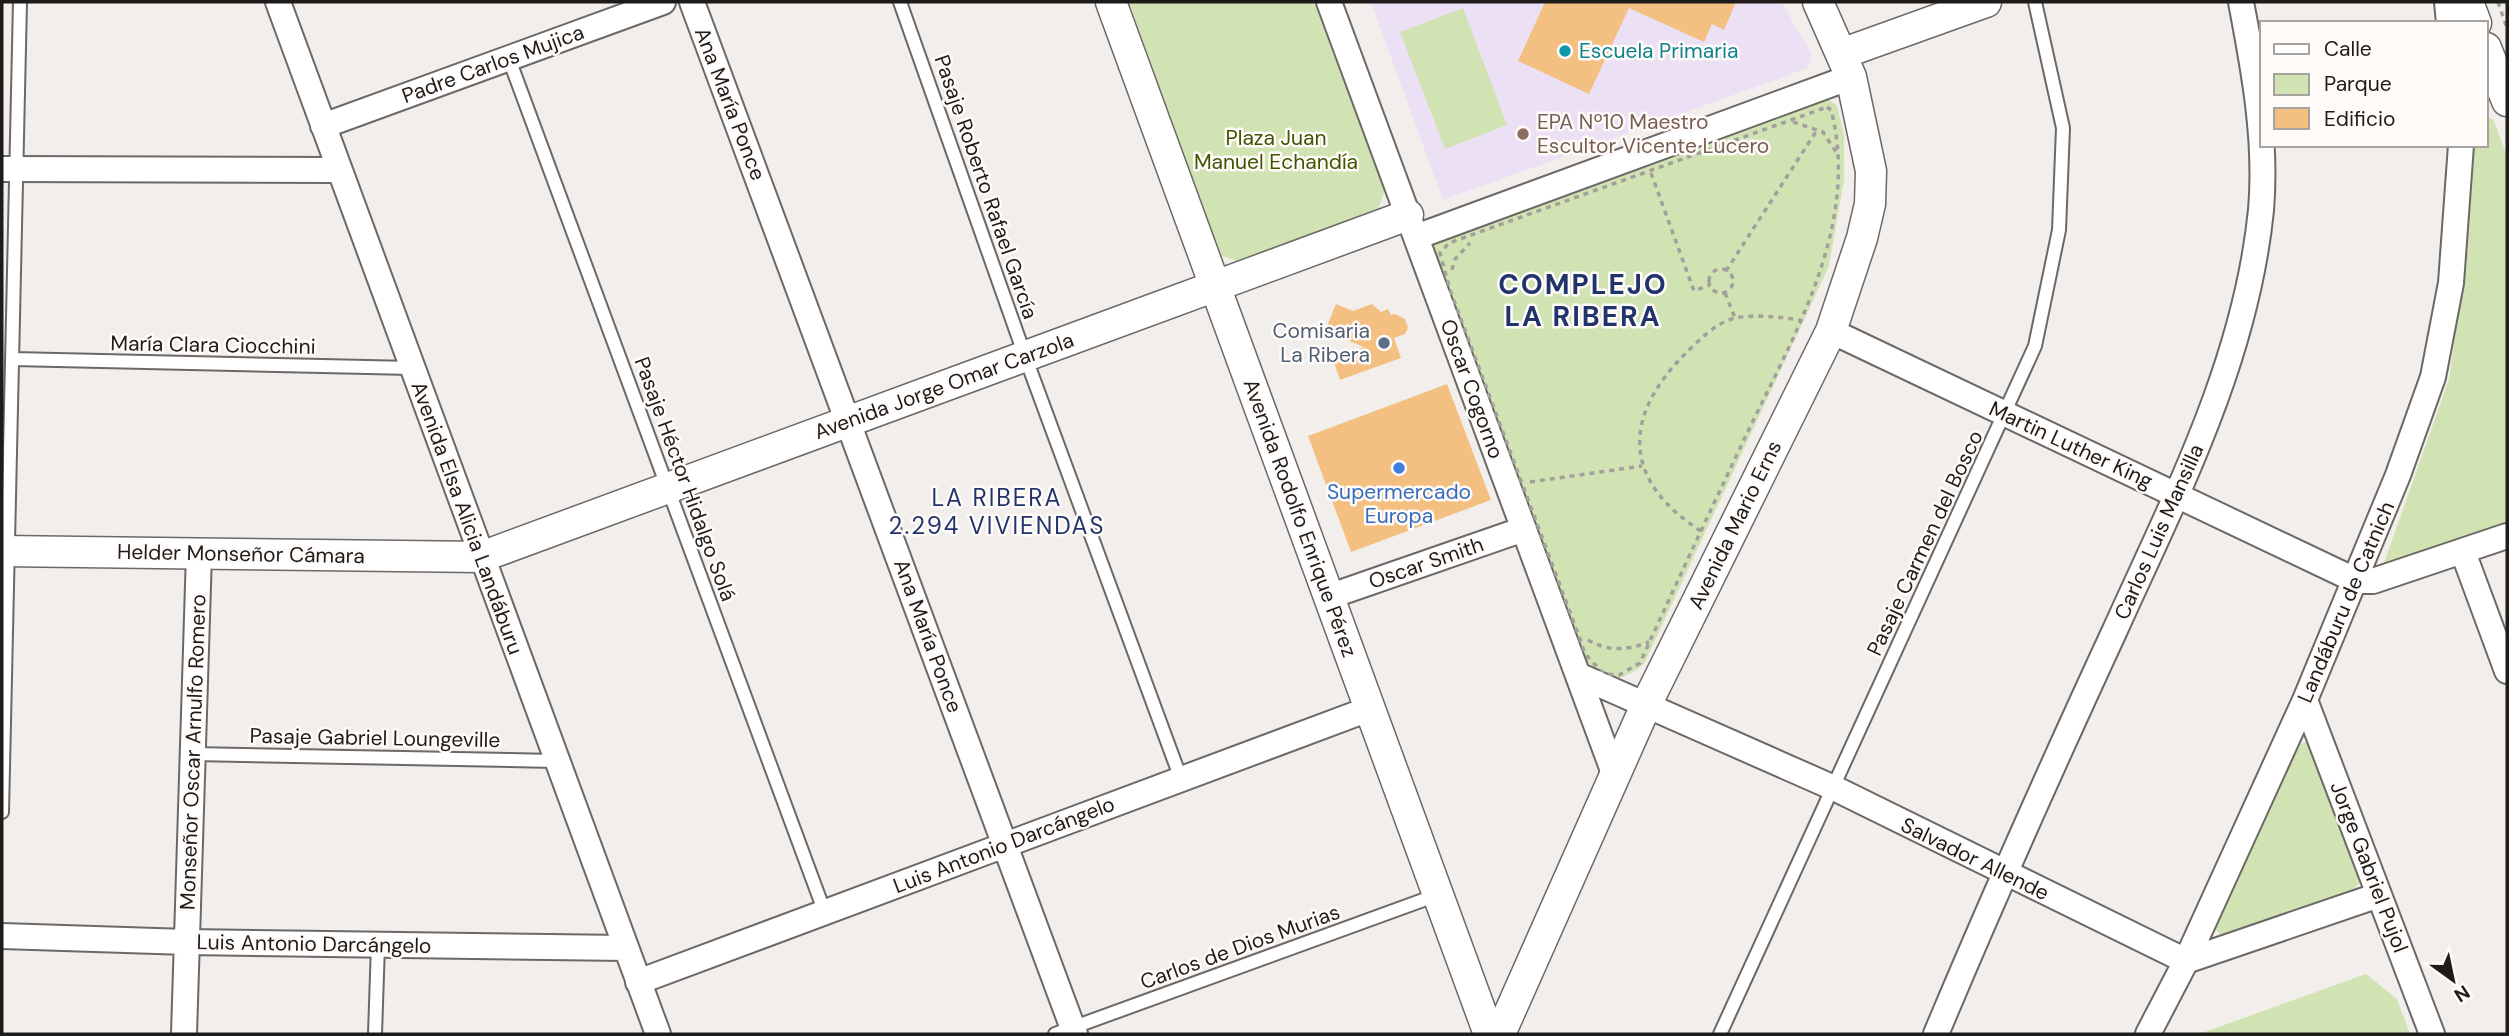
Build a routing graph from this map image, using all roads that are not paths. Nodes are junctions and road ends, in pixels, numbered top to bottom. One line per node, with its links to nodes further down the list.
1 (20, 2): 24 (lane)
2 (278, 2): 20 (street, Avenida Elsa Alicia Landáburu)
3 (663, 2): 17 (street, Padre Carlos Mujica)
4 (692, 2): 33 (street, Ana María Ponce)
5 (900, 2): 29 (lane, Pasaje Roberto Rafael García)
6 (1111, 2): 27 (street, Avenida Rodolfo Enrique Pérez)
7 (1329, 2): 26 (street, Oscar Cogorno)
8 (1818, 2): 18 (street, Avenida Mario Erns)
9 (1986, 2): 18 (street, Avenida Jorge Omar Carzola)
10 (2035, 2): 32 (lane, Pasaje Carmen del Bosco)
11 (2241, 2): 21 (street, Carlos Luis Mansilla)
12 (2446, 2): 14 (street)
13 (2468, 2): 15 (street)
14 (2449, 21)
15 (2475, 21)
16 (2488, 53): 19 (street)
17 (509, 59): 20 (street, Padre Carlos Mujica); 34 (lane, Pasaje Héctor Hidalgo Solá)
18 (1846, 65): 26 (street, Avenida Jorge Omar Carzola); 28 (street, Avenida Mario Erns)
19 (2507, 101)
20 (323, 126): 25 (street, Avenida Elsa Alicia Landáburu)
21 (2260, 131)
22 (2261, 147): 35 (street, Carlos Luis Mansilla)
23 (2461, 147): 42 (street, Landáburu de Catnich)
24 (9, 170): 25 (street); 30 (lane)
25 (339, 170): 31 (street, Avenida Elsa Alicia Landáburu)
26 (1412, 226): 27 (street, Avenida Jorge Omar Carzola); 36 (street, Oscar Cogorno)
27 (1216, 285): 29 (street, Avenida Jorge Omar Carzola); 43 (street, Avenida Rodolfo Enrique Pérez)
28 (1832, 331): 32 (street, Martin Luther King); 47 (street, Avenida Mario Erns)
29 (1025, 356): 33 (street, Avenida Jorge Omar Carzola); 52 (lane, Pasaje Roberto Rafael García)
30 (13, 359): 31 (lane, María Clara Ciocchini); 38 (lane)
31 (412, 368): 41 (street, Avenida Elsa Alicia Landáburu)
32 (2005, 414): 35 (street, Martin Luther King); 53 (lane, Pasaje Carmen del Bosco)
33 (849, 421): 34 (street, Avenida Jorge Omar Carzola); 55 (street, Ana María Ponce)
34 (668, 488): 41 (street, Avenida Jorge Omar Carzola); 59 (lane, Pasaje Héctor Hidalgo Solá)
35 (2177, 494): 42 (street, Martin Luther King); 56 (street, Carlos Luis Mansilla)
36 (1524, 529): 43 (street, Oscar Smith); 45 (street, Oscar Cogorno)
37 (2507, 536): 39 (street)
38 (5, 551): 40 (street, Helder Monseñor Cámara); 54 (lane)
39 (2463, 552): 42 (street); 44 (street)
40 (199, 553): 41 (street, Helder Monseñor Cámara); 49 (street, Monseñor Oscar Arnulfo Romero)
41 (481, 557): 50 (street, Avenida Elsa Alicia Landáburu)
42 (2357, 581): 46 (street, Landáburu de Catnich)
43 (1328, 597): 48 (street, Avenida Rodolfo Enrique Pérez)
44 (2507, 671)
45 (1578, 675): 47 (street, Salvador Allende); 51 (street, Oscar Cogorno)
46 (2305, 700): 58 (street, Jorge Gabriel Pujol); 64 (street, Landáburu de Catnich)
47 (1647, 704): 51 (street, Avenida Mario Erns); 53 (street, Salvador Allende)
48 (1369, 709): 52 (street, Luis Antonio Darcángelo); 57 (street, Avenida Rodolfo Enrique Pérez)
49 (193, 754): 50 (lane, Pasaje Gabriel Loungeville); 61 (street, Monseñor Oscar Arnulfo Romero)
50 (556, 761): 63 (street, Avenida Elsa Alicia Landáburu)
51 (1615, 776): 71 (street, Avenida Mario Erns)
52 (1181, 779): 55 (street, Luis Antonio Darcángelo)
53 (1834, 788): 56 (street, Salvador Allende); 72 (lane, Pasaje Carmen del Bosco)
54 (2, 812)
55 (1005, 845): 59 (street, Luis Antonio Darcángelo); 66 (street, Ana María Ponce)
56 (2004, 873): 64 (street, Salvador Allende); 73 (street, Carlos Luis Mansilla)
57 (1438, 895): 66 (lane, Carlos de Dios Murias); 70 (street, Avenida Rodolfo Enrique Pérez)
58 (2379, 895): 64 (street); 75 (street, Jorge Gabriel Pujol)
59 (825, 912): 65 (street, Luis Antonio Darcángelo)
60 (2, 936): 61 (street, Luis Antonio Darcángelo)
61 (187, 942): 62 (street, Luis Antonio Darcángelo); 67 (street, Monseñor Oscar Arnulfo Romero)
62 (378, 945): 63 (street, Luis Antonio Darcángelo); 68 (lane)
63 (626, 948): 65 (street, Avenida Elsa Alicia Landáburu)
64 (2186, 961): 74 (street, Landáburu de Catnich)
65 (638, 982): 69 (street, Avenida Elsa Alicia Landáburu)
66 (1067, 1032)
67 (184, 1034)
68 (375, 1034)
69 (658, 1034)
70 (1489, 1034)
71 (1500, 1034)
72 (1720, 1034)
73 (1936, 1034)
74 (2148, 1034)
75 (2432, 1034)

